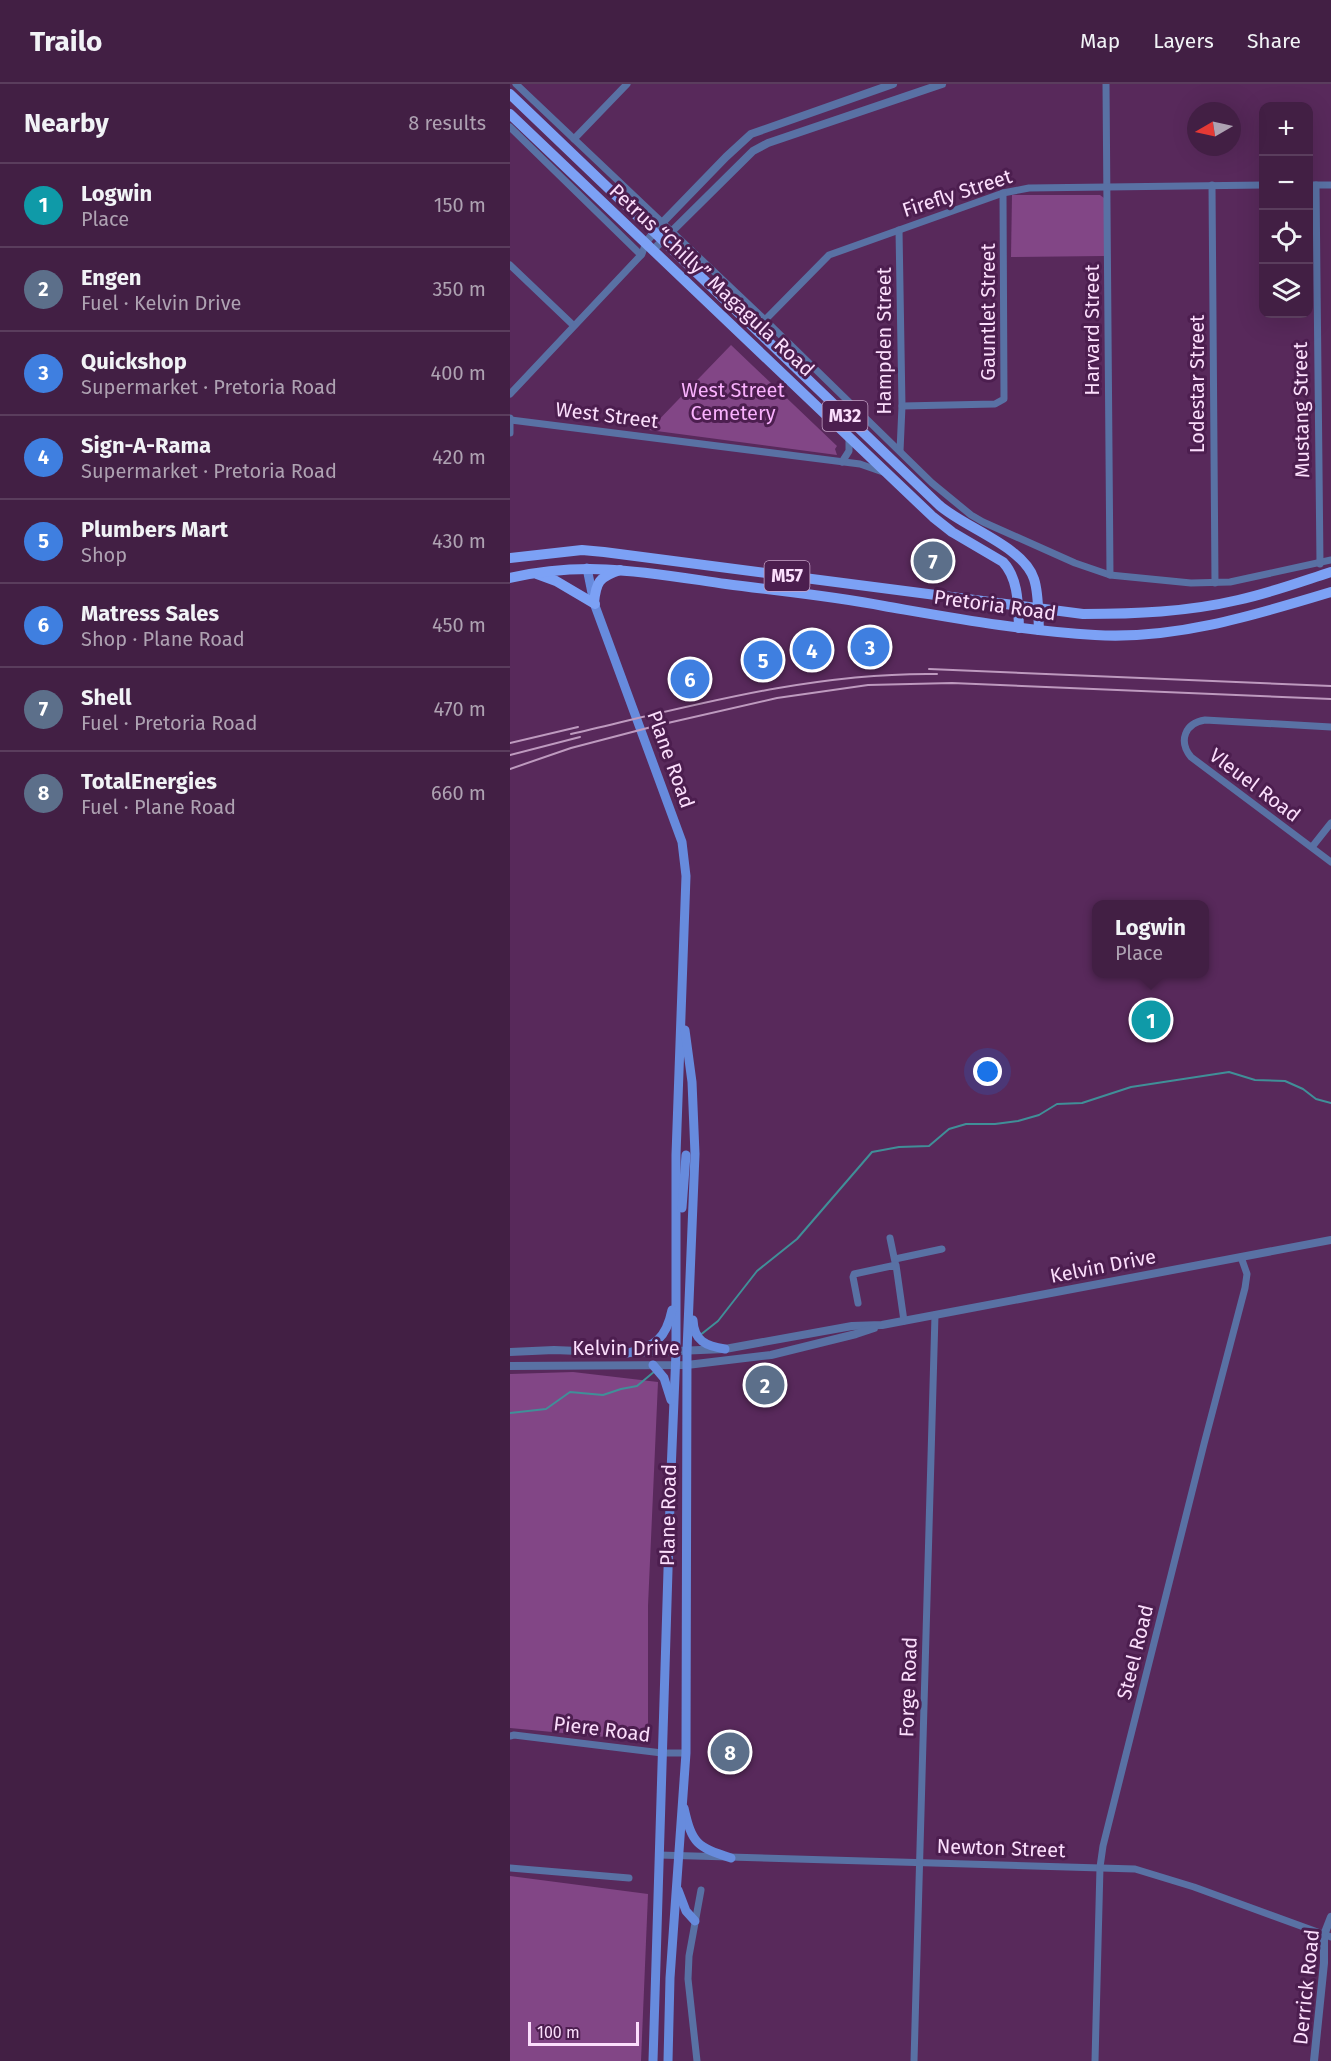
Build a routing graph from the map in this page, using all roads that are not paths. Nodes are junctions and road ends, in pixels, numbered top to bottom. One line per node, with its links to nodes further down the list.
1 (516, 84): 10 (street)
2 (627, 84): 10 (street)
3 (894, 84): 9 (street)
4 (940, 84): 11 (street)
5 (1106, 84): 17 (street, Harvard Street)
6 (510, 94): 23 (main road, Petrus “Chilly” Magagula Road / M32)
7 (510, 114): 26 (main road, Petrus “Chilly” Magagula Road / M32)
8 (510, 127): 27 (street)
9 (761, 130): 11 (street); 12 (street)
10 (574, 139): 21 (street)
11 (768, 143): 18 (street)
12 (703, 181): 18 (street); 21 (street)
13 (1212, 185): 14 (street, Firefly Street); 17 (street, Firefly Street); 53 (street, Lodestar Street)
14 (1259, 185)
15 (1313, 185): 16 (street)
16 (1331, 185)
17 (1107, 187): 19 (street, Firefly Street); 50 (street, Harvard Street)
18 (713, 191): 24 (street)
19 (1004, 193): 22 (street, Firefly Street); 32 (street, Gauntlet Street)
20 (1313, 210): 45 (street, Mustang Street)
21 (662, 222): 23 (street); 24 (street)
22 (899, 230): 29 (street, Firefly Street); 32 (street, Hampden Street)
23 (654, 232): 25 (main road, Petrus “Chilly” Magagula Road / M32); 26 (street)
24 (672, 233): 25 (street); 29 (street)
25 (663, 241): 26 (street); 60 (main road, Petrus “Chilly” Magagula Road / M32)
26 (650, 246): 27 (street); 35 (main road, Petrus “Chilly” Magagula Road / M32)
27 (641, 254): 30 (street)
28 (510, 265): 30 (street)
29 (765, 320): 36 (street)
30 (573, 325): 31 (street)
31 (510, 394)
32 (902, 406): 36 (street, Hampden Street)
33 (511, 419): 34 (street); 37 (street, West Street)
34 (510, 433)
35 (847, 433): 37 (street); 38 (main road, Petrus “Chilly” Magagula Road / M32)
36 (900, 451): 50 (street)
37 (842, 462): 38 (street, West Street)
38 (886, 472): 52 (main road, Petrus “Chilly” Magagula Road / M32)
39 (510, 547): 42 (main road)
40 (555, 552): 41 (main road, Pretoria Road / M57); 42 (main road, Pretoria Road / M57); 46 (main road)
41 (604, 552): 46 (main road); 54 (main road, Pretoria Road / M57)
42 (522, 556): 43 (main road, Pretoria Road / M57)
43 (510, 558)
44 (1331, 560): 45 (street)
45 (1320, 564): 53 (street)
46 (587, 568): 47 (main road, Pretoria Road / M57); 48 (main road, Pretoria Road / M57); 57 (main road, Plane Road)
47 (624, 570): 56 (main road, Pretoria Road / M57); 57 (main road)
48 (533, 572): 51 (main road, Pretoria Road / M57); 57 (main road)
49 (1331, 572): 60 (main road, Pretoria Road / M57)
50 (1110, 575): 53 (street)
51 (510, 578)
52 (1015, 581): 58 (main road); 59 (main road)
53 (1215, 583)
54 (859, 586): 56 (main road); 58 (main road, Pretoria Road / M57)
55 (1331, 592): 62 (main road, Pretoria Road / M57)
56 (853, 601): 61 (main road, Pretoria Road / M57)
57 (595, 604): 67 (main road, Plane Road)
58 (998, 604): 59 (main road, Pretoria Road / M57)
59 (1017, 605): 60 (main road, Pretoria Road / M57); 61 (main road)
60 (1038, 609): 62 (main road, M32)
61 (1019, 628): 62 (main road, Pretoria Road / M57)
62 (1039, 630)
63 (1331, 727): 65 (street, Vleuel Road)
64 (1331, 823): 65 (street)
65 (1312, 847): 66 (street, Vleuel Road)
66 (1331, 862)
67 (684, 969): 69 (main road, Plane Road); 77 (main road, Plane Road)
68 (686, 1155): 69 (main road)
69 (677, 1237): 75 (main road, Plane Road)
70 (890, 1238): 74 (street)
71 (1331, 1240): 73 (street, Kelvin Drive)
72 (942, 1249): 74 (street)
73 (1241, 1257): 78 (street, Kelvin Drive); 99 (street, Steel Road)
74 (895, 1262): 76 (street); 79 (street)
75 (676, 1290): 84 (main road, Plane Road); 85 (main road)
76 (858, 1303)
77 (690, 1304): 81 (main road); 82 (main road, Plane Road)
78 (935, 1315): 79 (street, Kelvin Drive); 98 (street, Forge Road)
79 (904, 1321): 80 (street, Kelvin Drive)
80 (882, 1325): 81 (street, Kelvin Drive); 88 (street, Kelvin Drive)
81 (725, 1349): 82 (street, Kelvin Drive)
82 (687, 1351): 84 (street, Kelvin Drive); 88 (main road, Plane Road)
83 (510, 1352): 85 (street, Kelvin Drive)
84 (676, 1352): 85 (street, Kelvin Drive); 87 (main road, Plane Road)
85 (628, 1353)
86 (653, 1365): 87 (street, Kelvin Drive); 89 (street, Kelvin Drive); 90 (main road)
87 (675, 1365): 88 (street, Kelvin Drive); 90 (main road, Plane Road)
88 (687, 1365): 92 (main road, Plane Road)
89 (510, 1366)
90 (674, 1414): 93 (main road, Plane Road)
91 (512, 1736): 93 (street, Piere Road)
92 (686, 1753): 93 (street, Piere Road); 94 (main road, Plane Road)
93 (662, 1754): 95 (main road, Plane Road)
94 (682, 1797): 96 (main road, Plane Road); 97 (main road)
95 (659, 1855): 96 (street, Newton Street); 107 (main road, Plane Road)
96 (678, 1856): 97 (street, Newton Street); 102 (main road, Plane Road)
97 (731, 1858): 98 (street, Newton Street)
98 (920, 1862): 99 (street, Newton Street); 110 (street, Forge Road)
99 (1100, 1867): 106 (street, Newton Street); 111 (street, Steel Road)
100 (510, 1868): 101 (street)
101 (629, 1878)
102 (676, 1882): 105 (main road); 108 (main road, Plane Road)
103 (701, 1890): 105 (street)
104 (1331, 1917): 106 (street, Derrick Road)
105 (695, 1921): 109 (street)
106 (1328, 1936): 112 (street, Derrick Road)
107 (653, 2061)
108 (668, 2061)
109 (697, 2061)
110 (914, 2061)
111 (1095, 2061)
112 (1314, 2061)

